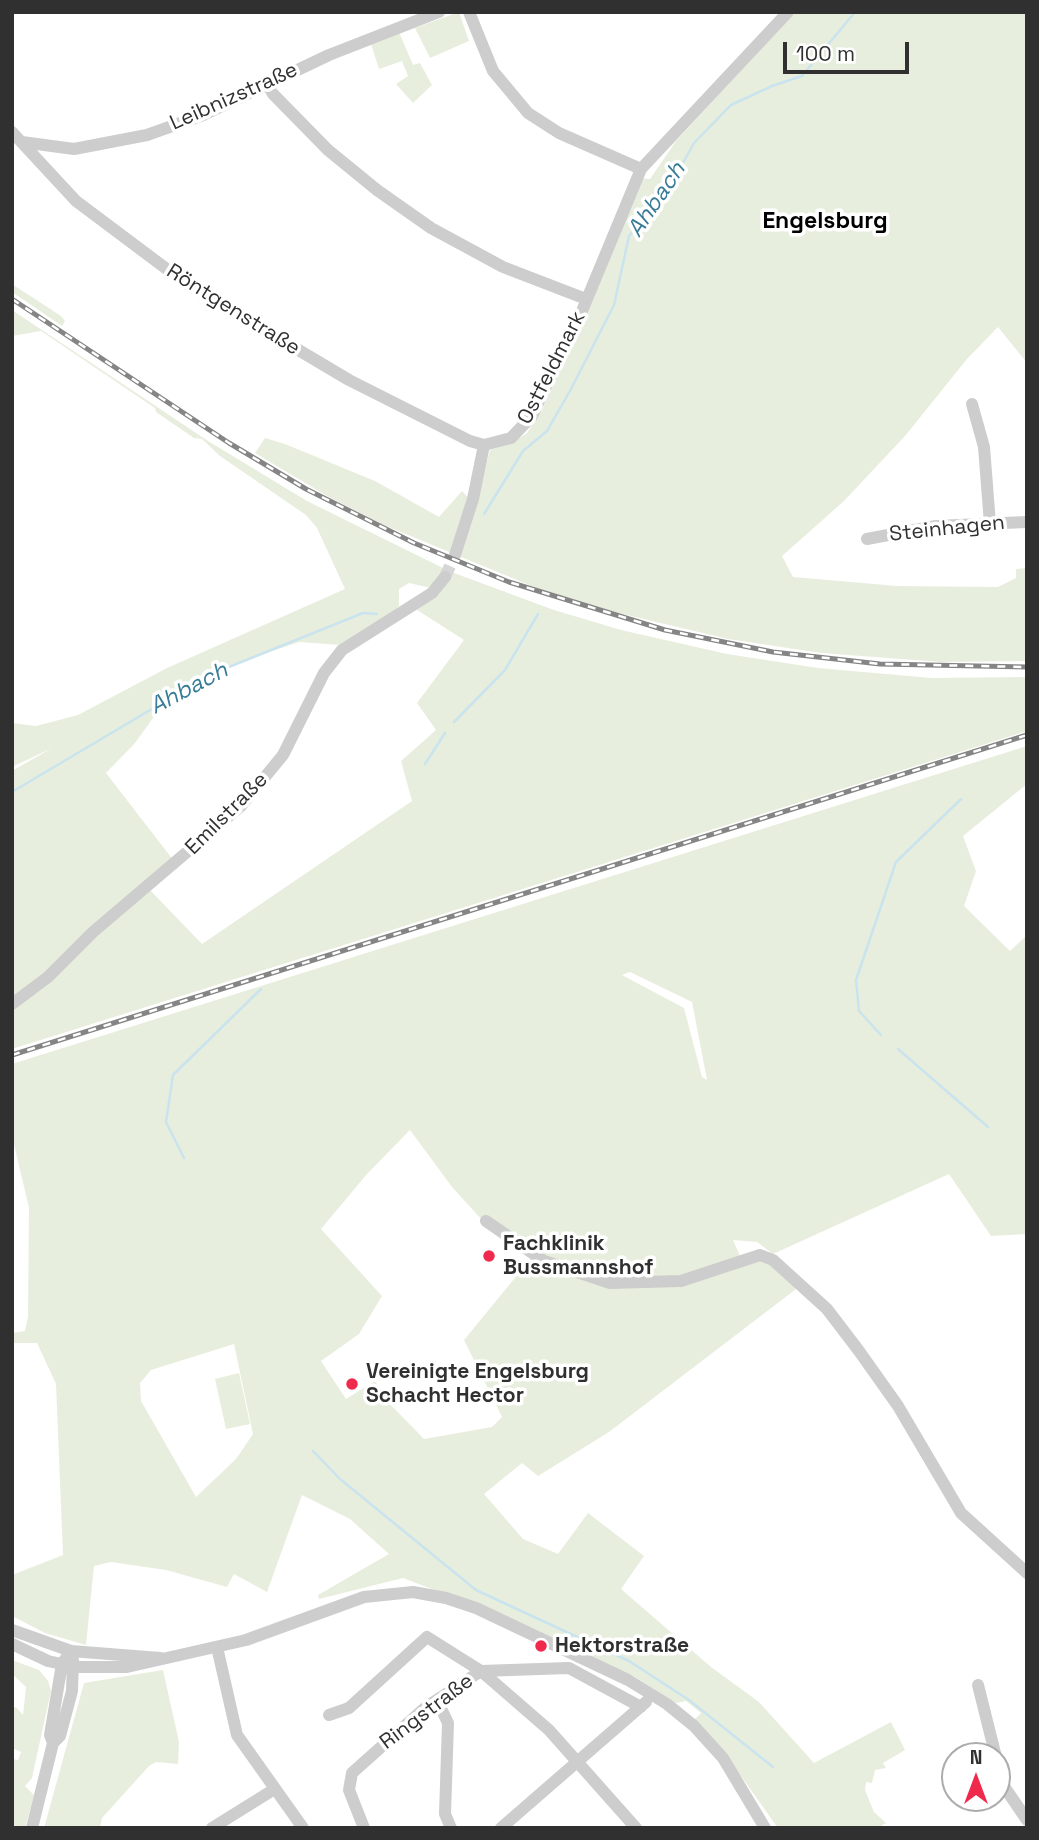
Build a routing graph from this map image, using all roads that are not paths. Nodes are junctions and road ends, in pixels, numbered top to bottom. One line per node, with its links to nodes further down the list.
1 (439, 12): 4 (street, Leibnizstraße)
2 (469, 12): 7 (street)
3 (788, 12): 7 (street)
4 (267, 84): 6 (street, Leibnizstraße); 8 (street)
5 (12, 132): 6 (street, Röntgenstraße)
6 (22, 142): 10 (street, Röntgenstraße)
7 (641, 169): 8 (street, Ostfeldmark)
8 (586, 299): 10 (street, Ostfeldmark)
9 (972, 404): 12 (street)
10 (484, 445): 14 (street)
11 (1027, 522): 12 (street, Steinhagen)
12 (990, 524): 13 (street, Steinhagen)
13 (867, 539)
14 (455, 555)
15 (445, 577): 16 (street, Emilstraße)
16 (12, 1004)
17 (486, 1221): 18 (street)
18 (1025, 1572)
19 (12, 1630): 22 (street)
20 (12, 1644): 24 (street)
21 (217, 1647): 23 (street); 29 (street); 35 (street)
22 (71, 1651): 23 (street); 24 (street)
23 (160, 1658): 25 (street)
24 (68, 1665): 25 (street); 28 (street); 33 (street)
25 (92, 1669): 28 (street)
26 (481, 1671): 30 (street, Ringstraße); 31 (street, Ringstraße); 32 (street); 34 (street)
27 (978, 1685): 36 (street)
28 (72, 1691): 33 (street)
29 (653, 1694): 31 (street); 44 (street)
30 (437, 1700): 40 (street, Ringstraße); 41 (street)
31 (641, 1707): 34 (street)
32 (329, 1714)
33 (53, 1743): 37 (street)
34 (579, 1762): 42 (street); 43 (street)
35 (273, 1790): 38 (street); 39 (street)
36 (1027, 1820)
37 (32, 1828)
38 (212, 1828)
39 (303, 1828)
40 (364, 1828)
41 (451, 1828)
42 (502, 1828)
43 (636, 1828)
44 (765, 1828)

